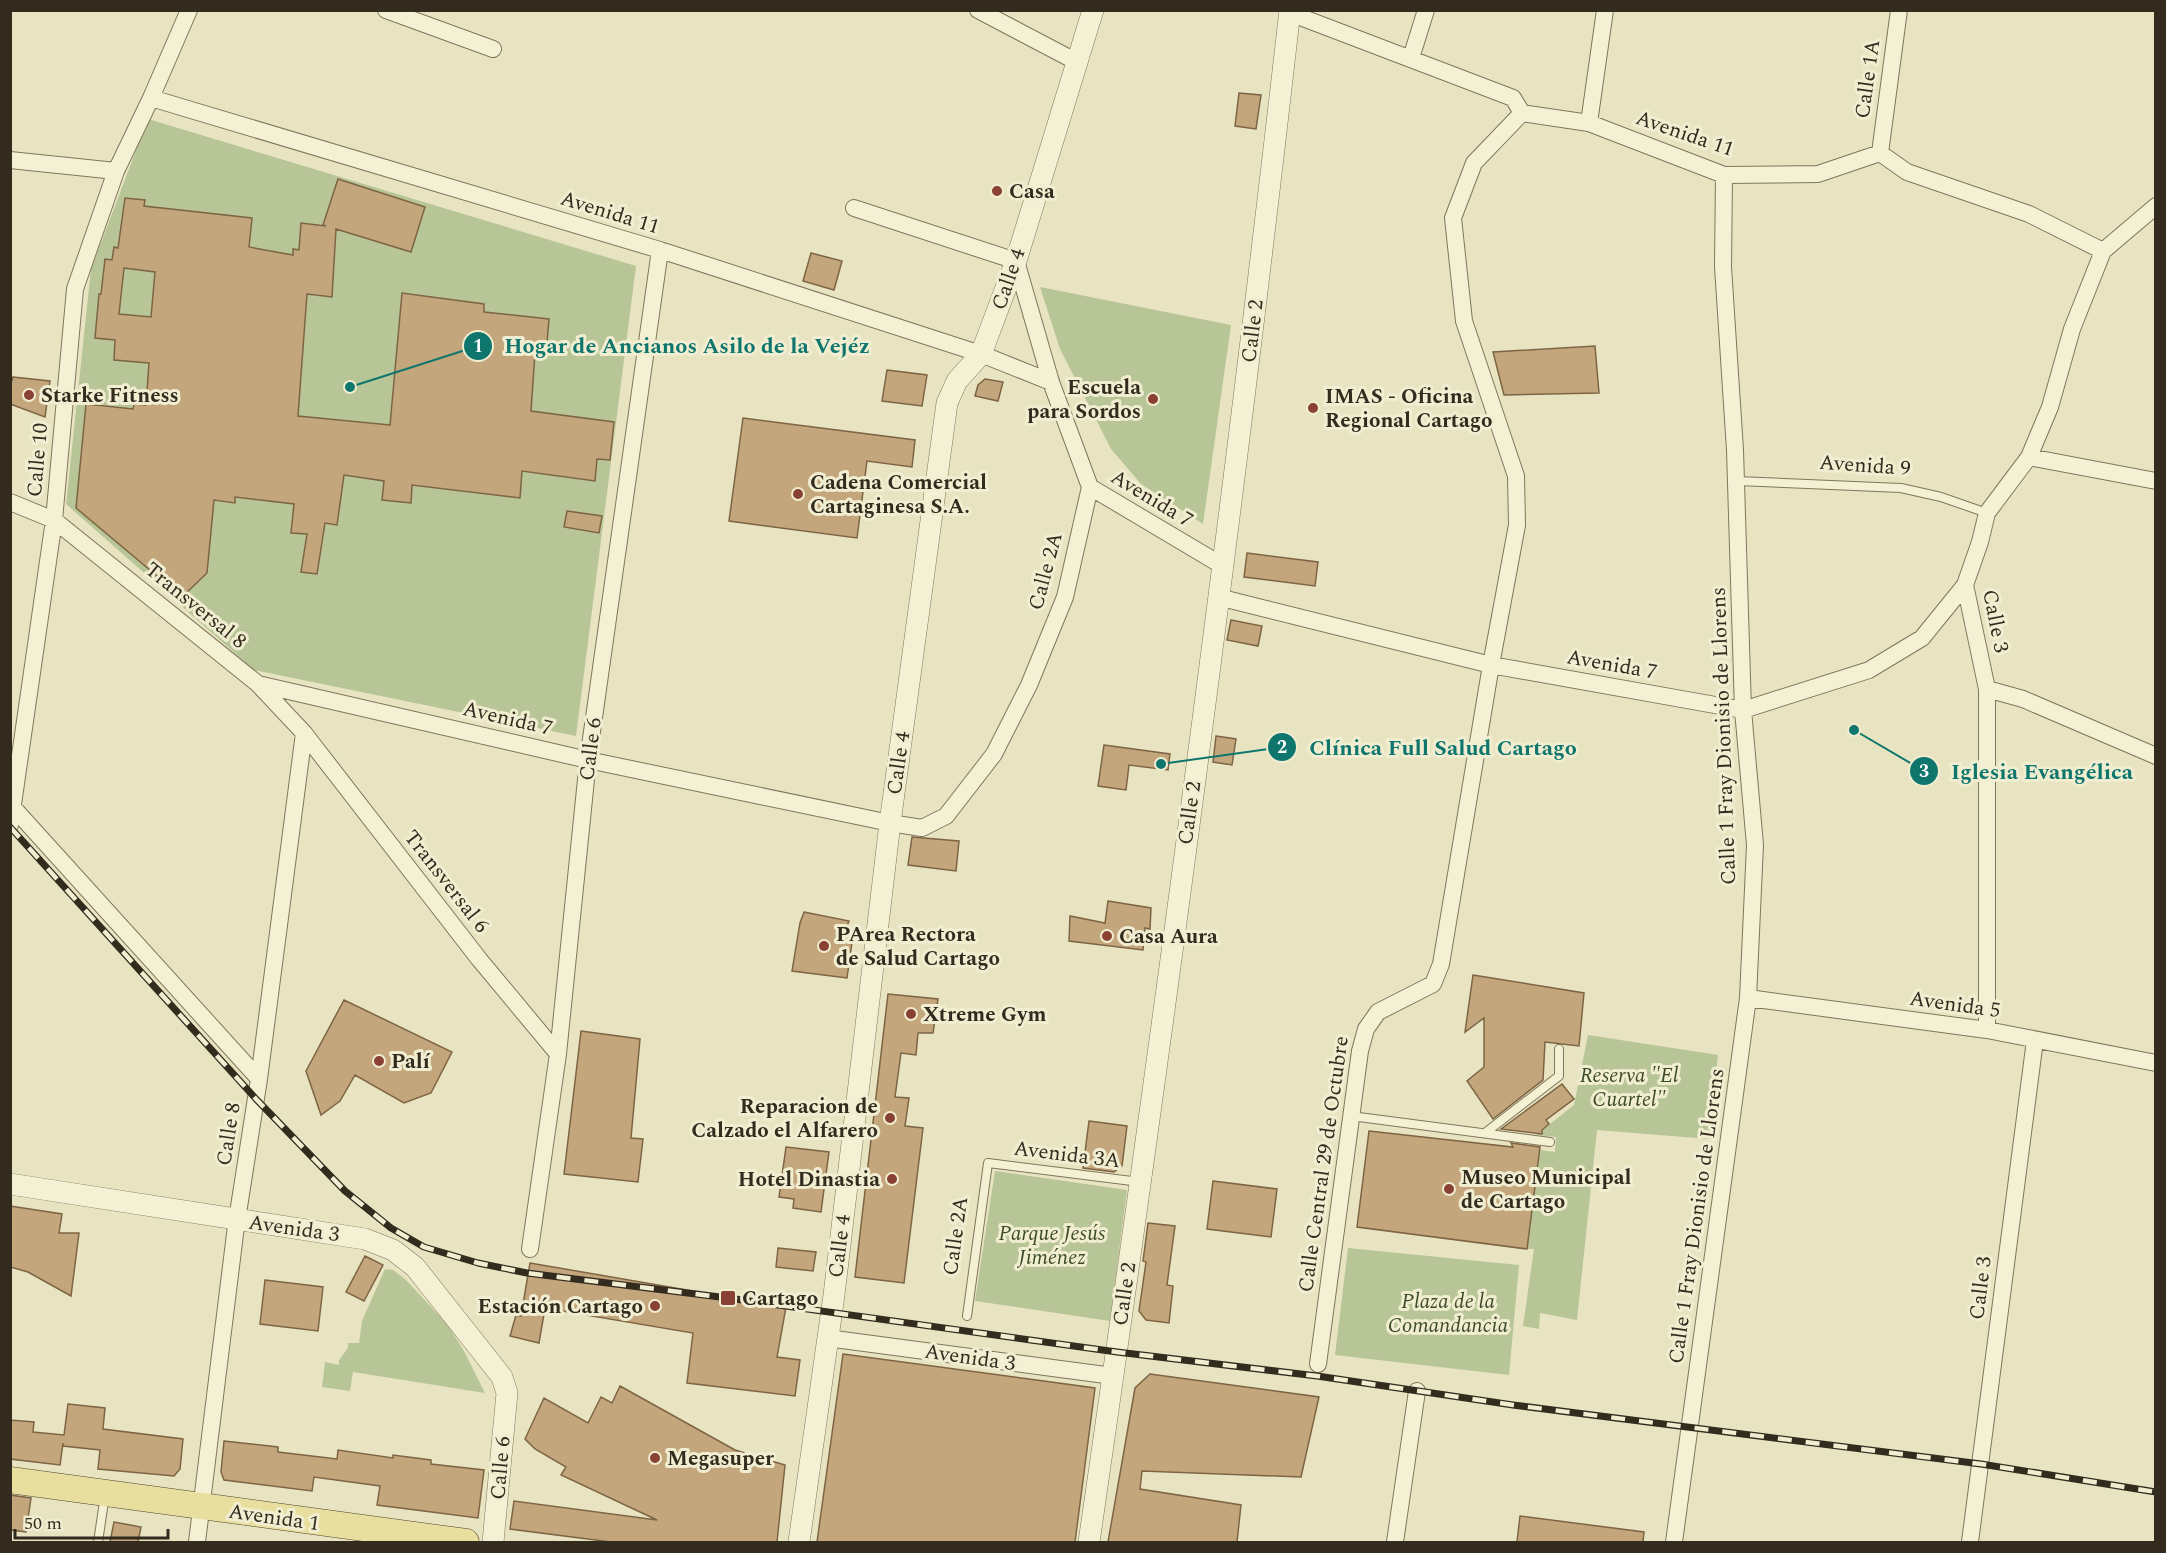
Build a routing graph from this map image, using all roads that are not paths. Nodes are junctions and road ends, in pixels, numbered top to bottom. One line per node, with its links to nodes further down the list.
1 (189, 10): 12 (street, Calle 10)
2 (386, 10): 9 (street)
3 (978, 10): 11 (street)
4 (1093, 10): 11 (street, Calle 4)
5 (1426, 10): 10 (street)
6 (1605, 10): 14 (street)
7 (1899, 10): 15 (street, Calle 1A)
8 (1290, 12): 10 (street); 33 (street, Calle 2)
9 (493, 49)
10 (1411, 58): 13 (street)
11 (1077, 62): 23 (street, Calle 4)
12 (151, 98): 17 (street, Calle 10); 21 (street, Avenida 11)
13 (1522, 113): 14 (street, Avenida 11); 36 (street, Calle Central 29 de Octubre)
14 (1589, 123): 18 (street, Avenida 11)
15 (1880, 153): 18 (street, Avenida 11); 22 (street)
16 (10, 160): 17 (street)
17 (116, 171): 32 (street, Calle 10)
18 (1724, 175): 27 (street, Calle 1 Fray Dionisio de Llorens)
19 (2156, 206): 22 (street)
20 (854, 208): 23 (street)
21 (660, 250): 24 (street, Avenida 11); 42 (street, Calle 6)
22 (2103, 251): 26 (street, Calle 3)
23 (1016, 261): 24 (street, Calle 4); 25 (street)
24 (981, 354): 25 (street, Avenida 11); 44 (street, Calle 4)
25 (1052, 382): 29 (street)
26 (2029, 457): 28 (street); 31 (street, Calle 3)
27 (1737, 481): 31 (lane, Avenida 9); 39 (street, Calle 1 Fray Dionisio de Llorens)
28 (2156, 481)
29 (1090, 487): 33 (street, Avenida 7); 44 (street, Calle 2A)
30 (10, 502): 32 (street, Transversal 8)
31 (1987, 513): 34 (street, Calle 3)
32 (54, 520): 37 (street, Transversal 8); 43 (street, Calle 10)
33 (1223, 566): 35 (street, Calle 2)
34 (1965, 585): 38 (street, Calle 3); 39 (street, Avenida 7)
35 (1218, 597): 36 (street, Avenida 7); 57 (street, Calle 2)
36 (1491, 665): 39 (street, Avenida 7); 53 (street, Calle Central 29 de Octubre)
37 (258, 684): 40 (street, Transversal 8); 42 (street, Avenida 7)
38 (1986, 689): 41 (street); 47 (street, Calle 3)
39 (1743, 710): 46 (street, Calle 1 Fray Dionisio de Llorens)
40 (304, 733): 50 (street, Transversal 6); 52 (street, Calle 8)
41 (2156, 756)
42 (588, 760): 44 (street, Avenida 7); 50 (street, Calle 6)
43 (12, 806): 45 (street, Calle 10); 52 (street)
44 (890, 823): 62 (street, Calle 4)
45 (10, 825)
46 (1748, 998): 47 (street, Avenida 5); 77 (street, Calle 1 Fray Dionisio de Llorens)
47 (1987, 1030): 48 (street, Avenida 5)
48 (2035, 1040): 51 (street, Avenida 5); 78 (street, Calle 3)
49 (1558, 1049): 54 (lane)
50 (558, 1054): 60 (street, Calle 6)
51 (2156, 1063)
52 (259, 1079): 59 (street, Calle 8)
53 (1351, 1116): 54 (lane); 63 (street, Calle Central 29 de Octubre)
54 (1485, 1133): 55 (lane)
55 (1550, 1142)
56 (988, 1162): 57 (lane, Avenida 3A); 61 (lane, Calle 2A)
57 (1140, 1182): 64 (street, Calle 2)
58 (10, 1184): 59 (street, Avenida 3)
59 (237, 1220): 66 (street, Avenida 3); 69 (street, Calle 8)
60 (530, 1249)
61 (967, 1316)
62 (827, 1338): 64 (street, Avenida 3); 74 (street, Calle 4)
63 (1318, 1364)
64 (1113, 1376): 75 (street, Calle 2)
65 (1417, 1391): 76 (street)
66 (507, 1393): 73 (street, Calle 6)
67 (10, 1480): 68 (main road, Avenida 1)
68 (105, 1493): 69 (main road, Avenida 1); 70 (lane)
69 (202, 1507): 71 (street, Calle 8); 72 (main road, Avenida 1)
70 (98, 1542)
71 (197, 1542)
72 (466, 1542)
73 (493, 1542)
74 (799, 1542)
75 (1089, 1542)
76 (1395, 1542)
77 (1674, 1542)
78 (1970, 1542)

